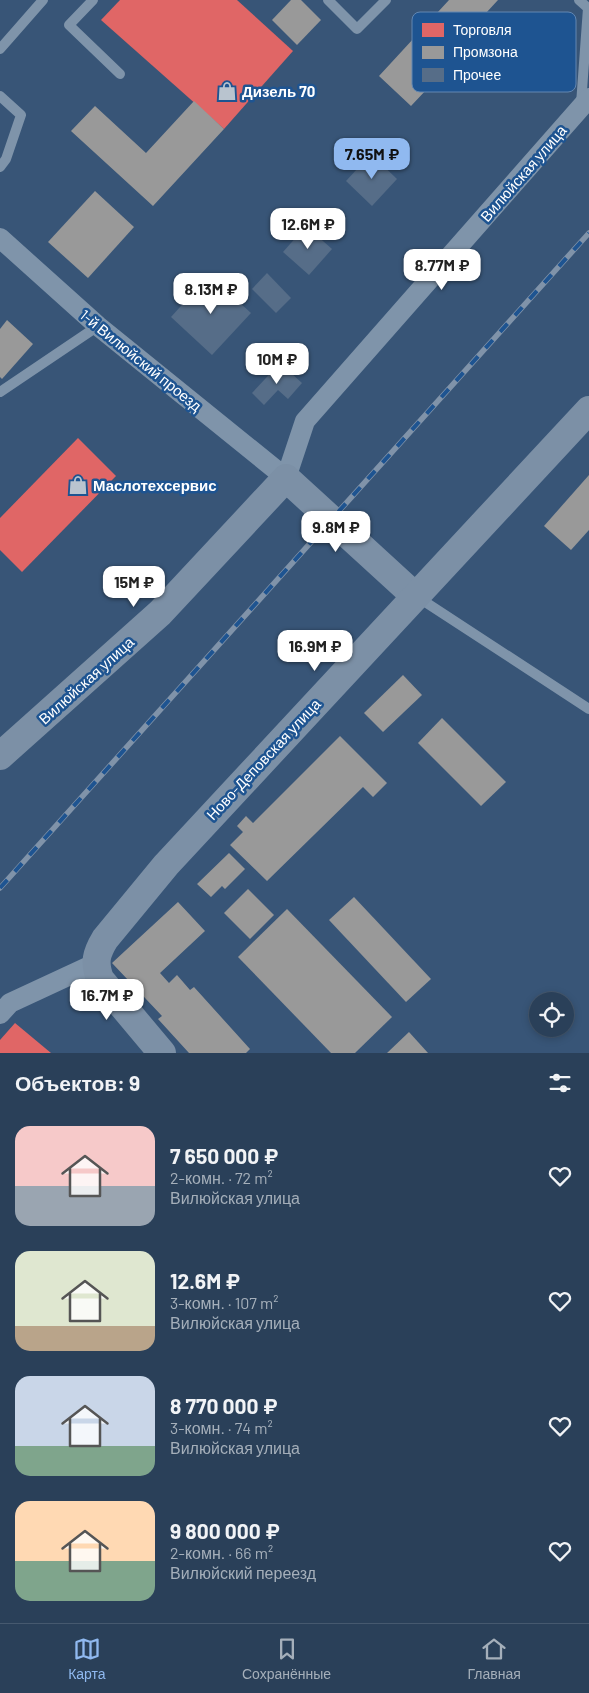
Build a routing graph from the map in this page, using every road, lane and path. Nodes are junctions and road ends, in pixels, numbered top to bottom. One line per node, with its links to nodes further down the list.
1 (43, 0): 6 (lane)
2 (92, 0): 7 (lane)
3 (328, 0): 4 (lane)
4 (386, 0)
5 (579, 0): 9 (lane)
6 (0, 49)
7 (120, 74)
8 (0, 96): 10 (lane)
9 (585, 102): 15 (street, Вилюйская улица)
10 (0, 167)
11 (0, 238): 12 (street, 1-й Вилюйский проезд)
12 (98, 326): 13 (lane); 15 (street, 1-й Вилюйский проезд)
13 (0, 392)
14 (589, 410): 16 (street, Ново-Деповская улица)
15 (286, 478): 16 (street); 18 (street, Вилюйская улица)
16 (415, 596): 17 (lane); 19 (street, Ново-Деповская улица)
17 (589, 709)
18 (0, 756)
19 (94, 964): 20 (street); 21 (street)
20 (0, 1014)
21 (162, 1053)

